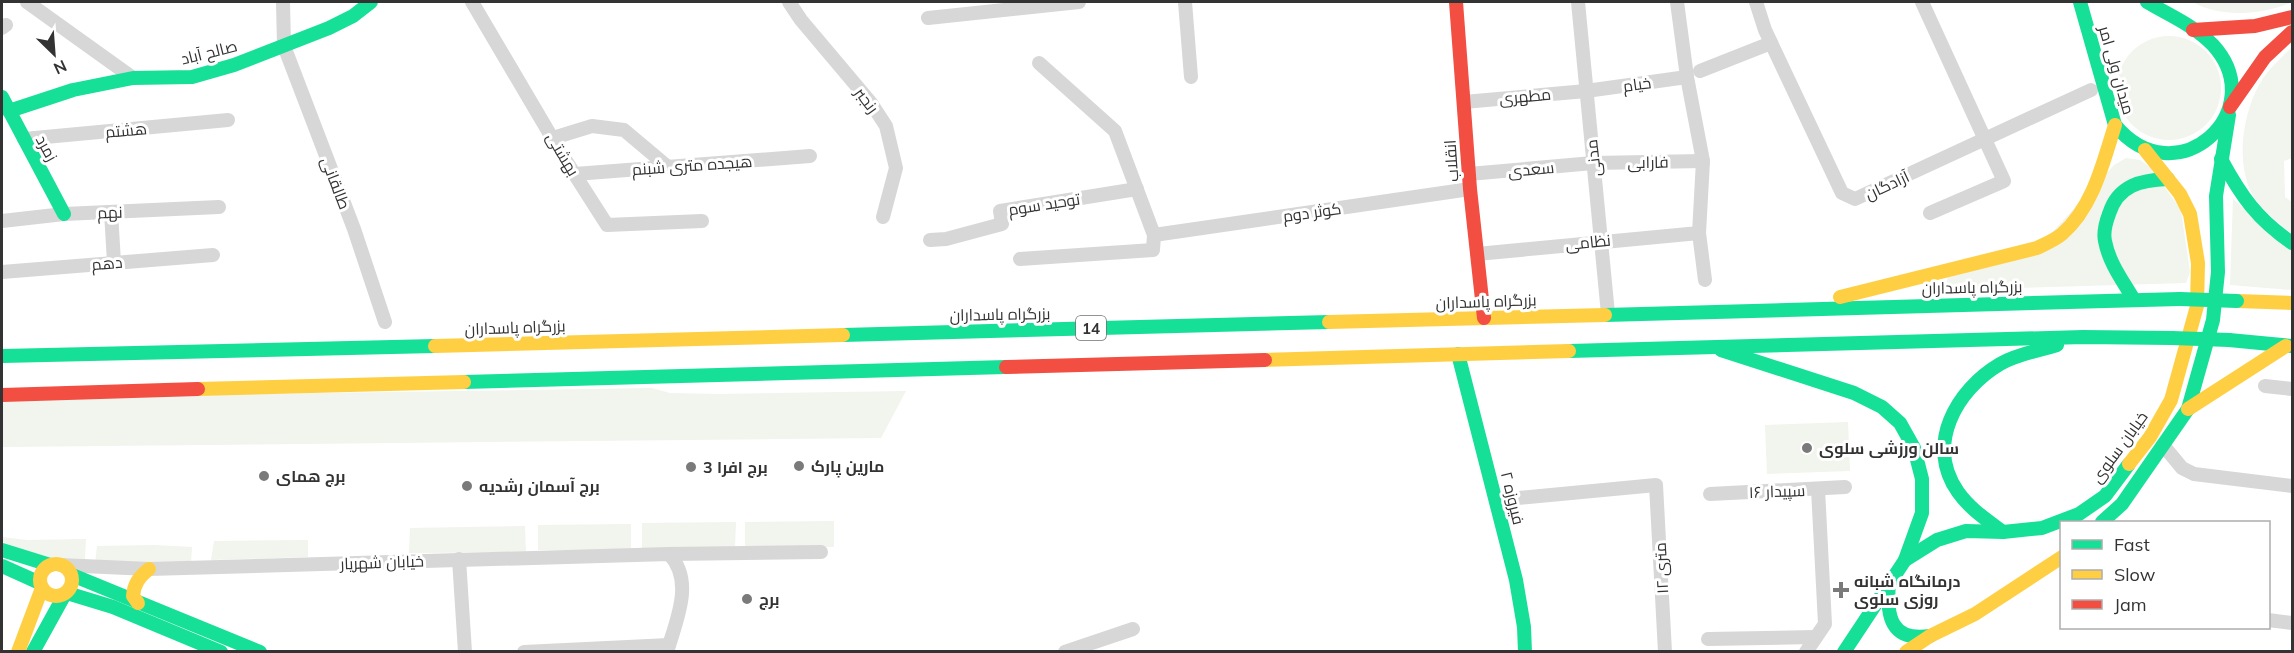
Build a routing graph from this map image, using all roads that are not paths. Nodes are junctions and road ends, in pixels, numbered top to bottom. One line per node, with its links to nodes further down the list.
1 (27, 2): 24 (street)
2 (283, 2): 20 (street, طالقانی)
3 (371, 2): 20 (main road, صالح آباد)
4 (472, 2): 33 (street, بهشتی)
5 (789, 2): 51 (street, رنجبر)
6 (1079, 2): 16 (street)
7 (1185, 2): 23 (street)
8 (1456, 2): 28 (main road, انقلاب)
9 (1578, 2): 26 (street, مدنی)
10 (1677, 2): 22 (street)
11 (1756, 2): 19 (street, آزادگان)
12 (1922, 2): 35 (street)
13 (2147, 2): 17 (main road)
14 (2081, 3): 32 (main road, میدان ولى امر)
15 (2292, 17): 17 (main road)
16 (928, 18)
17 (2193, 30): 29 (main road)
18 (2292, 32): 29 (main road)
19 (1771, 43): 22 (street, خیام); 35 (street, آزادگان)
20 (284, 46): 24 (main road, صالح آباد); 70 (street, طالقانی)
21 (1039, 63): 45 (street)
22 (1693, 74): 26 (street, خیام); 39 (street)
23 (1191, 77)
24 (133, 78): 30 (main road, صالح آباد)
25 (2091, 90): 35 (street, آزادگان)
26 (1586, 91): 28 (street, مطهری); 40 (street, مدنی)
27 (2, 97): 30 (main road, زمرد)
28 (1464, 102): 43 (main road, انقلاب)
29 (2229, 109): 36 (main road); 38 (main road, خیابان سلوی)
30 (5, 113): 34 (main road, زمرد)
31 (228, 120): 34 (street, هشتم)
32 (2115, 125): 36 (main road, میدان ولى امر); 67 (main road)
33 (553, 138): 41 (street); 42 (street, بهشتی)
34 (24, 139): 50 (main road, زمرد)
35 (1984, 139): 49 (street)
36 (2145, 150): 44 (main road, خیابان سلوی)
37 (810, 156): 41 (street, هیجده متری شبنم)
38 (2222, 159): 58 (main road); 79 (main road, خیابان سلوی)
39 (1703, 161): 40 (street, فارابی); 54 (street)
40 (1593, 163): 43 (street, سعدی); 57 (street, مدنی)
41 (669, 167): 42 (street, هیجده متری شبنم)
42 (575, 174): 53 (street, بهشتی)
43 (1469, 174): 46 (main road, انقلاب)
44 (2168, 179): 65 (main road); 86 (main road, خیابان سلوی)
45 (1137, 189): 55 (street); 56 (street, توحید سوم)
46 (1470, 189): 55 (street, کوثر دوم); 59 (main road, انقلاب)
47 (219, 207): 48 (street, نهم)
48 (111, 212): 50 (street, نهم); 62 (street)
49 (1930, 213)
50 (64, 214): 52 (street, نهم)
51 (883, 217)
52 (2, 221)
53 (702, 221)
54 (1699, 233): 57 (street, نظامی); 64 (street)
55 (1154, 235): 61 (street)
56 (930, 240)
57 (1601, 241): 59 (street, نظامی); 68 (street, مدنی)
58 (2292, 243)
59 (1477, 254): 69 (main road, انقلاب)
60 (213, 255): 62 (street, دهم)
61 (1020, 259)
62 (114, 262): 63 (street, دهم)
63 (2, 272)
64 (1705, 280)
65 (2134, 300): 66 (main road, بزرگراه پاسداران / 14, bridge); 67 (main road, بزرگراه پاسداران / 14)
66 (2292, 303)
67 (1797, 308): 68 (main road, بزرگراه پاسداران / 14)
68 (1608, 314): 69 (main road, بزرگراه پاسداران / 14)
69 (1484, 318): 75 (main road, بزرگراه پاسداران / 14)
70 (385, 322)
71 (2083, 337): 72 (main road, 14, bridge); 73 (main road, 14); 89 (main road)
72 (2289, 346): 79 (main road)
73 (1710, 347): 74 (main road, 14); 95 (main road)
74 (1458, 354): 78 (main road, 14); 85 (main road, فیروزه ٢)
75 (2, 356)
76 (2265, 386): 77 (street)
77 (2292, 389)
78 (2, 395)
79 (2188, 409): 80 (main road, خیابان سلوی)
80 (2163, 445): 81 (street); 88 (main road, خیابان سلوی)
81 (2292, 486)
82 (1845, 487): 83 (street, سپیدار ۱۶)
83 (1818, 489): 84 (street, سپیدار ۱۶); 108 (street)
84 (1710, 494)
85 (1497, 500): 118 (main road, فیروزه ٢); 119 (street, ۱۲ متری)
86 (2060, 521)
87 (2060, 521): 89 (main road, خیابان سلوی)
88 (2103, 521)
89 (2003, 532): 95 (main road, خیابان سلوی)
90 (2, 550): 96 (main road)
91 (821, 552): 92 (street, خیابان شهریار)
92 (669, 554): 94 (street, خیابان شهریار); 110 (street)
93 (2060, 558): 107 (main road)
94 (459, 559): 98 (street, خیابان شهریار); 115 (street)
95 (1905, 560): 100 (main road, خیابان سلوی)
96 (56, 565): 98 (street, خیابان شهریار); 99 (main road); 101 (main road)
97 (2, 566): 101 (main road)
98 (149, 569): 103 (main road)
99 (72, 575): 102 (main road); 103 (main road)
100 (1888, 584): 107 (main road); 121 (main road, خیابان سلوی)
101 (41, 585): 102 (main road); 111 (main road)
102 (66, 593): 112 (main road); 113 (main road)
103 (138, 603): 114 (main road)
104 (2270, 620): 105 (street)
105 (2292, 623)
106 (1133, 629): 117 (street)
107 (1930, 636): 122 (main road)
108 (1816, 637): 109 (street); 120 (street)
109 (1708, 639)
110 (668, 648): 116 (street)
111 (18, 651)
112 (33, 651)
113 (221, 651)
114 (260, 651)
115 (465, 651)
116 (524, 651)
117 (1065, 651)
118 (1525, 651)
119 (1665, 651)
120 (1806, 651)
121 (1844, 651)
122 (1906, 651)

